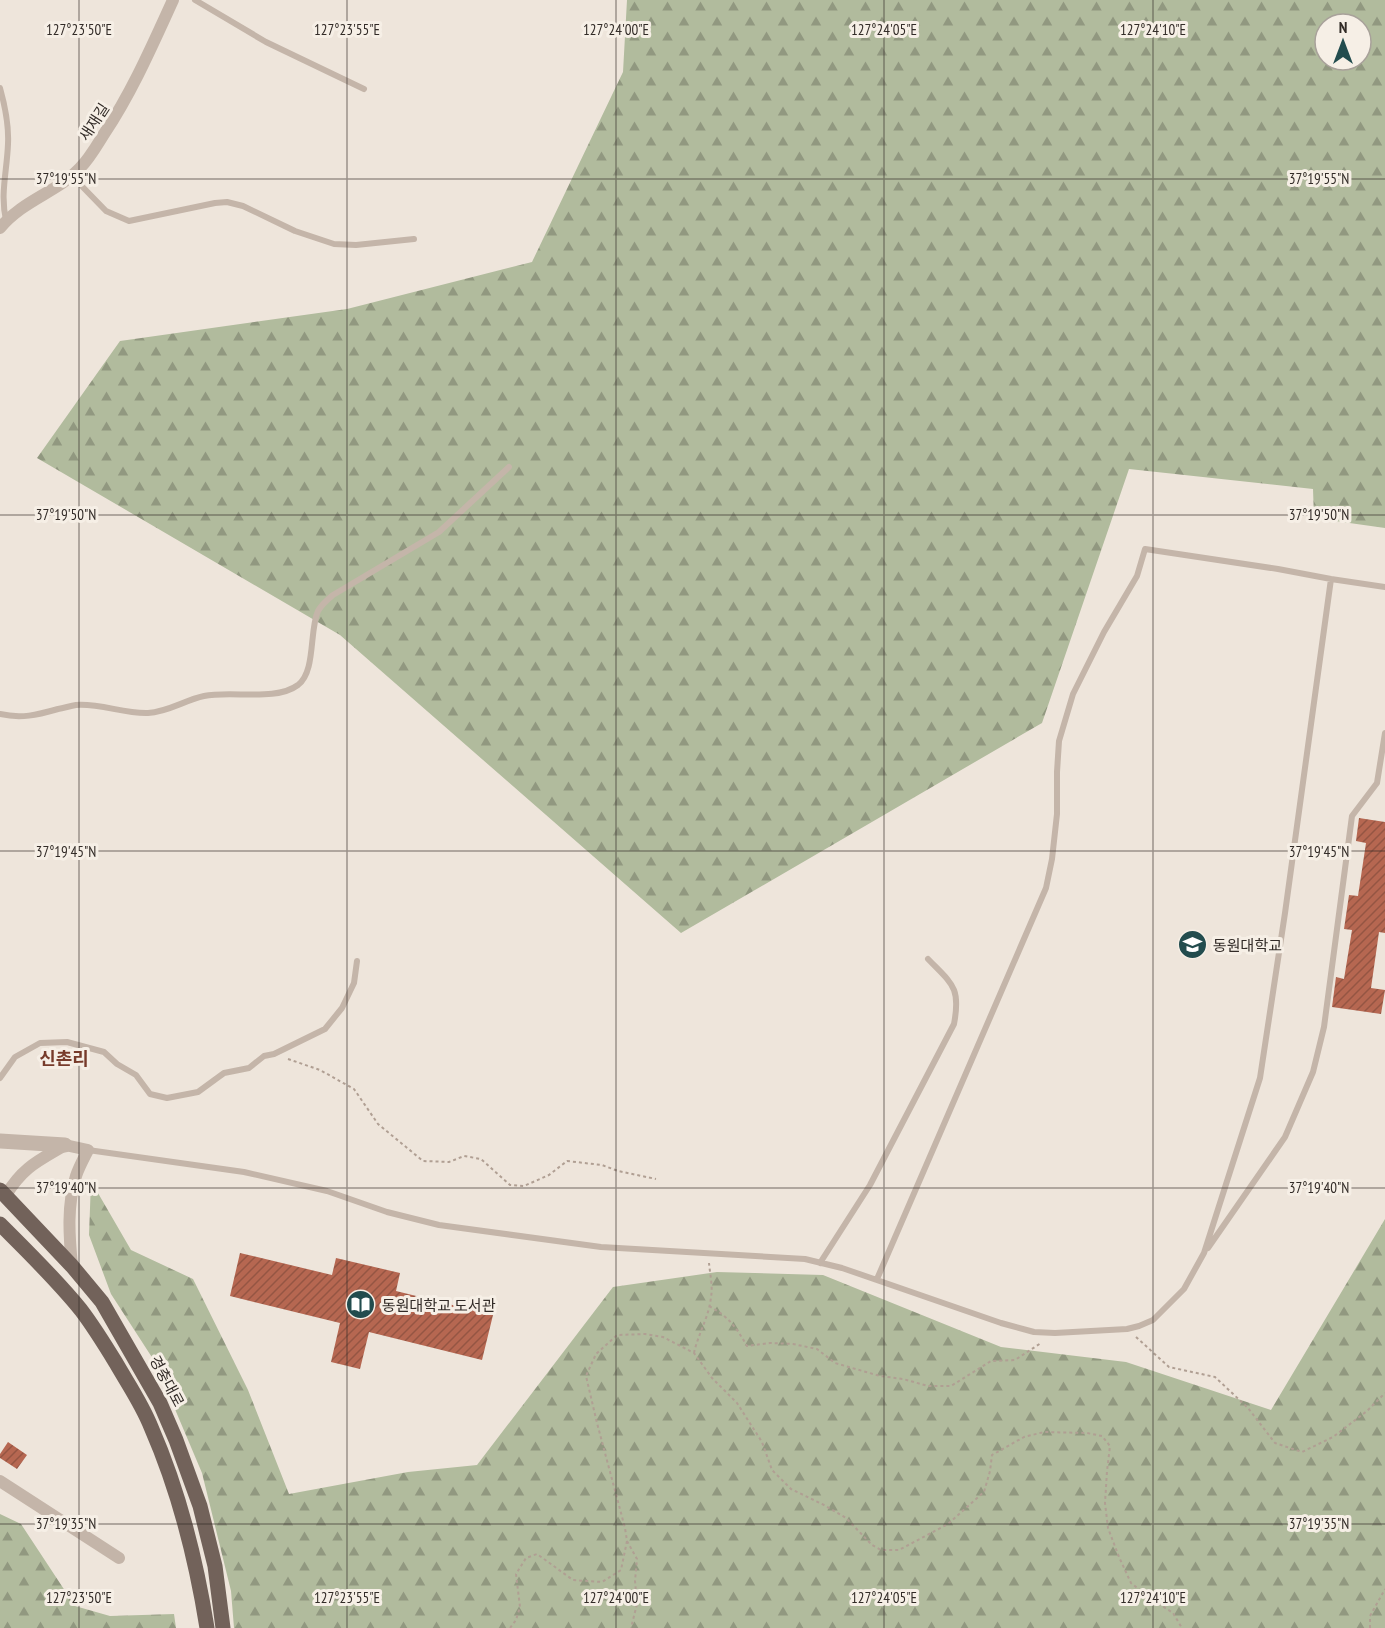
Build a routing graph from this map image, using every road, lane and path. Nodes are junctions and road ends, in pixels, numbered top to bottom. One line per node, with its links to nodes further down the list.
1 (173, 0): 5 (street, 새재길)
2 (195, 0): 4 (lane)
3 (0, 88): 6 (lane)
4 (364, 89)
5 (72, 176): 6 (street, 새재길); 7 (lane)
6 (3, 224)
7 (414, 239)
8 (509, 467): 11 (lane)
9 (1331, 579): 10 (lane); 23 (lane); 27 (lane)
10 (1385, 587)
11 (0, 714)
12 (1385, 733): 23 (lane)
13 (928, 959): 25 (lane)
14 (357, 961): 15 (lane)
15 (274, 1054): 16 (lane); 20 (path)
16 (0, 1078)
17 (0, 1140): 18 (street)
18 (66, 1145): 19 (street); 21 (street)
19 (88, 1150): 24 (lane); 26 (street)
20 (656, 1179)
21 (3, 1193): 26 (main road, 경충대로)
22 (0, 1224): 37 (main road)
23 (1204, 1253): 29 (lane)
24 (709, 1254): 25 (lane); 28 (path)
25 (820, 1263): 27 (lane)
26 (72, 1266): 38 (main road, 경충대로)
27 (877, 1279): 30 (lane)
28 (709, 1306): 30 (path); 31 (path)
29 (1127, 1329): 30 (lane); 32 (path)
30 (1055, 1334)
31 (694, 1353): 34 (path); 41 (path)
32 (1385, 1394)
33 (0, 1481): 35 (street)
34 (627, 1541): 39 (path); 40 (path)
35 (119, 1558)
36 (1385, 1588): 42 (path)
37 (207, 1628)
38 (223, 1628)
39 (510, 1628)
40 (631, 1628)
41 (1182, 1628)
42 (1370, 1628)

